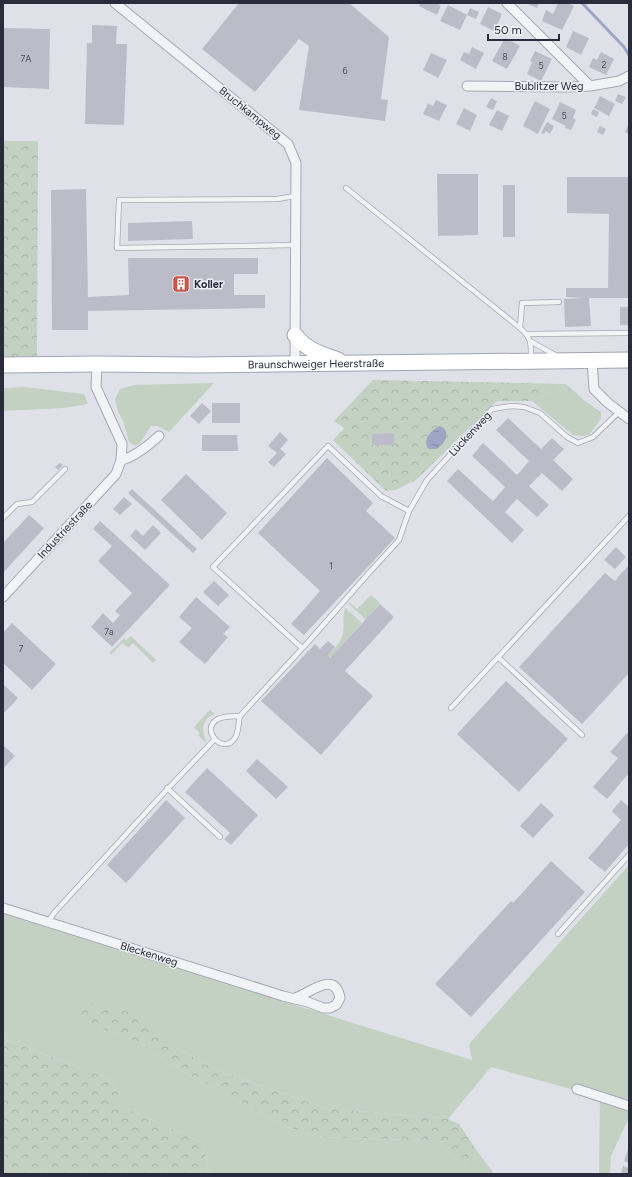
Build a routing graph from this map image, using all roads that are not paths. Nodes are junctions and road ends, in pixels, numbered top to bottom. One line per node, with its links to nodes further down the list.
1 (115, 3): 7 (street, Bruchkampweg)
2 (508, 3): 5 (street)
3 (629, 76): 5 (street, Bublitzer Weg)
4 (467, 86): 5 (street, Bublitzer Weg)
5 (590, 86)
6 (346, 188): 10 (lane)
7 (295, 196): 8 (street, Bruchkampweg); 8 (lane)
8 (295, 245): 13 (street, Bruchkampweg)
9 (559, 302): 10 (lane)
10 (520, 328): 12 (lane)
11 (629, 333): 12 (lane)
12 (527, 334): 14 (lane)
13 (295, 335): 19 (main road); 21 (street, Bruchkampweg)
14 (530, 341): 15 (lane); 16 (lane)
15 (531, 360): 16 (main road, Braunschweiger Heerstraße); 19 (main road, Braunschweiger Heerstraße)
16 (564, 360): 17 (main road, Braunschweiger Heerstraße)
17 (592, 360): 18 (main road, Braunschweiger Heerstraße); 23 (street)
18 (629, 360)
19 (346, 363): 21 (main road, Braunschweiger Heerstraße)
20 (96, 364): 21 (main road, Braunschweiger Heerstraße); 22 (main road, Braunschweiger Heerstraße); 26 (street, Industriestraße)
21 (295, 364)
22 (3, 365)
23 (619, 412): 24 (street); 28 (lane, Lückenweg)
24 (629, 419)
25 (159, 436): 26 (street)
26 (121, 460): 31 (street, Industriestraße)
27 (65, 469): 30 (lane)
28 (409, 511): 32 (lane); 32 (lane)
29 (629, 516): 33 (lane)
30 (3, 518)
31 (3, 597)
32 (302, 648): 35 (lane)
33 (498, 657): 34 (lane); 36 (lane)
34 (450, 708)
35 (240, 716): 37 (lane); 37 (lane)
36 (582, 735)
37 (214, 740): 38 (lane)
38 (167, 788): 39 (lane); 42 (lane)
39 (220, 837)
40 (629, 855): 43 (lane)
41 (3, 908): 42 (street, Bleckenweg)
42 (48, 922): 44 (street, Bleckenweg)
43 (558, 934)
44 (295, 998): 44 (street, Bleckenweg)
45 (577, 1089): 46 (street)
46 (629, 1106)

